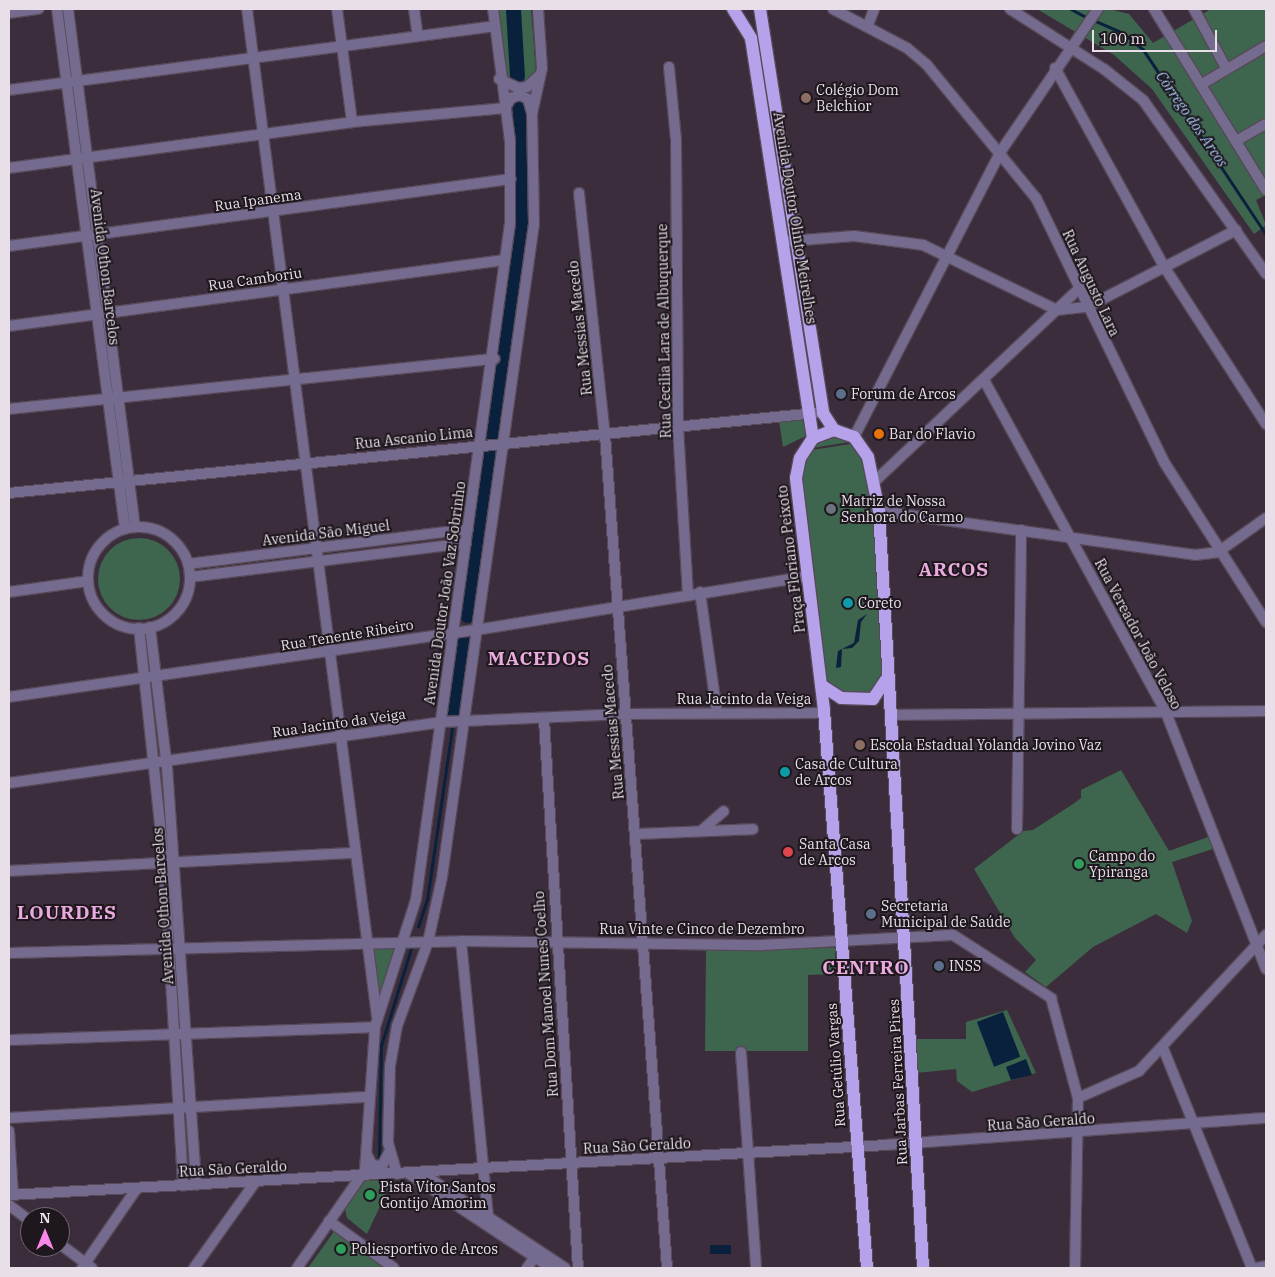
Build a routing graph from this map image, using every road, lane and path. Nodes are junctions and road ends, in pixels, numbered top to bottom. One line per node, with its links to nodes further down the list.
1 (39, 9): 17 (street)
2 (58, 9): 30 (street, Avenida Othon Barcelos)
3 (68, 9): 30 (street, Avenida Othon Barcelos)
4 (247, 9): 24 (street)
5 (337, 9): 21 (street)
6 (414, 9): 20 (street)
7 (493, 9): 19 (street, Avenida Doutor João Vaz Sobrinho)
8 (538, 9): 26 (street)
9 (733, 9): 39 (main road, Avenida Doutor Olinto Meirelhes)
10 (760, 9): 39 (main road, Avenida Doutor Olinto Meirelhes)
11 (833, 9): 18 (street, Rua Augusto Lara)
12 (874, 9): 18 (street)
13 (1010, 9): 23 (street)
14 (1098, 9): 23 (street)
15 (1154, 9): 31 (street)
16 (1194, 9): 28 (street)
17 (9, 13)
18 (868, 25): 40 (street, Rua Augusto Lara)
19 (494, 26): 20 (street); 29 (street, Avenida Doutor João Vaz Sobrinho)
20 (418, 36): 21 (street)
21 (342, 46): 24 (street); 35 (street)
22 (1266, 46): 28 (street)
23 (1070, 47): 27 (street); 47 (street)
24 (254, 58): 30 (street); 37 (street)
25 (669, 67): 69 (street, Rua Cecilia Lara de Albuquerque)
26 (542, 68): 29 (street); 34 (street)
27 (1056, 68): 40 (street); 53 (street)
28 (1226, 68): 31 (street)
29 (499, 79): 33 (street, Avenida Doutor João Vaz Sobrinho)
30 (72, 82): 32 (street); 41 (street, Avenida Othon Barcelos)
31 (1202, 84): 38 (street)
32 (9, 90)
33 (505, 108): 34 (street); 35 (street); 43 (street, Avenida Doutor João Vaz Sobrinho)
34 (532, 114): 75 (street)
35 (352, 122): 37 (street)
36 (1266, 124): 38 (street)
37 (263, 134): 41 (street); 46 (street)
38 (1236, 141): 44 (street)
39 (775, 144): 49 (main road, Avenida Doutor Olinto Meirelhes)
40 (1000, 151): 51 (street); 56 (street, Rua Augusto Lara)
41 (82, 158): 42 (street); 48 (street, Avenida Othon Barcelos)
42 (9, 168)
43 (511, 178): 46 (street, Rua Ipanema); 52 (street, Avenida Doutor João Vaz Sobrinho)
44 (1266, 190)
45 (580, 193): 71 (street, Rua Messias Macedo)
46 (273, 212): 48 (street, Rua Ipanema); 55 (street)
47 (1236, 230): 53 (street); 54 (street)
48 (92, 235): 50 (street, Rua Ipanema); 59 (street, Avenida Othon Barcelos)
49 (790, 241): 51 (street); 67 (main road, Avenida Doutor Olinto Meirelhes)
50 (9, 246)
51 (947, 257): 58 (street); 72 (street)
52 (505, 260): 55 (street, Rua Camboriu); 61 (street, Avenida Doutor João Vaz Sobrinho)
53 (1165, 268): 57 (street); 68 (street)
54 (1266, 274)
55 (283, 290): 59 (street, Rua Camboriu); 62 (street)
56 (1079, 290): 57 (street, Rua Augusto Lara); 58 (street)
57 (1087, 307): 58 (street); 90 (street, Rua Augusto Lara)
58 (1056, 310): 63 (street)
59 (102, 314): 60 (street, Rua Camboriu); 64 (street, Avenida Othon Barcelos); 65 (street, Avenida Othon Barcelos)
60 (9, 326)
61 (494, 359): 62 (street); 74 (street, Avenida Doutor João Vaz Sobrinho)
62 (295, 379): 64 (street); 76 (street)
63 (984, 380): 78 (street); 87 (street, Rua Vereador João Veloso)
64 (118, 398): 65 (street); 77 (street, Avenida Othon Barcelos)
65 (108, 399): 66 (street); 79 (street, Avenida Othon Barcelos)
66 (9, 409)
67 (817, 413): 69 (street, Rua Ascanio Lima); 70 (main road, Avenida Doutor Olinto Meirelhes); 73 (main road, Avenida Doutor Olinto Meirelhes)
68 (1266, 424)
69 (678, 427): 71 (street, Rua Ascanio Lima); 98 (street, Rua Cecilia Lara de Albuquerque)
70 (834, 430): 72 (main road); 73 (main road)
71 (605, 435): 75 (street, Rua Ascanio Lima); 99 (street, Rua Messias Macedo)
72 (854, 437): 78 (main road)
73 (813, 438): 93 (main road, Praça Floriano Peixoto)
74 (480, 445): 75 (street, Rua Ascanio Lima); 76 (street, Rua Ascanio Lima); 85 (street, Avenida Doutor João Vaz Sobrinho)
75 (501, 445): 103 (street)
76 (306, 463): 77 (street, Rua Ascanio Lima); 89 (street)
77 (129, 481): 79 (street, Rua Ascanio Lima); 83 (street, Avenida Othon Barcelos)
78 (875, 481): 81 (main road)
79 (118, 482): 80 (street, Rua Ascanio Lima); 84 (street, Avenida Othon Barcelos)
80 (9, 493)
81 (879, 511): 86 (street); 107 (main road)
82 (1266, 518): 90 (street)
83 (135, 527): 84 (street); 92 (street)
84 (124, 529): 95 (street)
85 (468, 529): 88 (street, Avenida Doutor João Vaz Sobrinho); 89 (street, Avenida São Miguel)
86 (1021, 530): 87 (street); 117 (street)
87 (1070, 537): 90 (street); 111 (street, Rua Vereador João Veloso)
88 (466, 543): 91 (street, Avenida São Miguel); 104 (street, Avenida Doutor João Vaz Sobrinho)
89 (317, 548): 91 (street); 92 (street, Avenida São Miguel)
90 (1218, 552): 100 (street, Rua Augusto Lara)
91 (319, 561): 94 (street, Avenida São Miguel); 105 (street)
92 (188, 564): 94 (street)
93 (808, 576): 97 (street, Rua Tenente Ribeiro); 109 (main road, Praça Floriano Peixoto)
94 (190, 577): 101 (street)
95 (88, 581): 96 (street); 102 (street)
96 (9, 592)
97 (700, 592): 98 (street, Rua Tenente Ribeiro); 114 (street)
98 (688, 594): 99 (street, Rua Tenente Ribeiro)
99 (616, 606): 103 (street, Rua Tenente Ribeiro); 116 (street, Rua Messias Macedo)
100 (1266, 622)
101 (150, 627): 102 (street); 106 (street, Avenida Othon Barcelos)
102 (139, 628): 108 (street, Avenida Othon Barcelos)
103 (476, 630): 104 (street, Rua Tenente Ribeiro); 119 (street)
104 (454, 632): 105 (street, Rua Tenente Ribeiro); 120 (street, Avenida Doutor João Vaz Sobrinho)
105 (331, 652): 106 (street, Rua Tenente Ribeiro); 121 (street)
106 (156, 676): 108 (street, Rua Tenente Ribeiro); 122 (street, Avenida Othon Barcelos)
107 (886, 677): 109 (main road); 115 (main road)
108 (144, 678): 110 (street, Rua Tenente Ribeiro); 123 (street, Avenida Othon Barcelos)
109 (822, 685): 112 (main road, Praça Floriano Peixoto)
110 (9, 697)
111 (1165, 710): 113 (street); 117 (street); 142 (street, Rua Vereador João Veloso)
112 (824, 711): 114 (street, Rua Jacinto da Veiga); 115 (main road); 137 (main road, Rua Getúlio Vargas)
113 (1266, 711)
114 (717, 713): 116 (street, Rua Jacinto da Veiga)
115 (891, 713): 117 (street); 134 (main road, Rua Jarbas Ferreira Pires)
116 (625, 714): 118 (street, Rua Jacinto da Veiga); 129 (street, Rua Messias Macedo)
117 (1019, 714): 127 (street)
118 (544, 718): 119 (street, Rua Jacinto da Veiga); 136 (street, Rua Dom Manoel Nunes Coelho)
119 (465, 721): 120 (street, Rua Jacinto da Veiga); 138 (street)
120 (441, 722): 121 (street, Rua Jacinto da Veiga); 139 (street, Avenida Doutor João Vaz Sobrinho)
121 (344, 736): 122 (street, Rua Jacinto da Veiga); 130 (street)
122 (167, 761): 123 (street, Rua Jacinto da Veiga); 131 (street, Avenida Othon Barcelos)
123 (156, 762): 124 (street, Rua Jacinto da Veiga); 131 (street, Avenida Othon Barcelos)
124 (9, 784)
125 (724, 811): 128 (street)
126 (753, 829): 128 (street)
127 (1017, 829)
128 (700, 831): 129 (street)
129 (636, 834): 140 (street, Rua Messias Macedo)
130 (356, 854): 131 (street); 141 (street)
131 (169, 863): 132 (street); 143 (street, Avenida Othon Barcelos)
132 (9, 871)
133 (1266, 935): 142 (street)
134 (905, 936): 137 (street, Rua Vinte e Cinco de Dezembro); 152 (street, Rua Vinte e Cinco de Dezembro); 160 (main road, Rua Jarbas Ferreira Pires)
135 (461, 941): 136 (street, Rua Vinte e Cinco de Dezembro); 138 (street, Rua Vinte e Cinco de Dezembro); 167 (street)
136 (556, 941): 140 (street, Rua Vinte e Cinco de Dezembro); 166 (street, Rua Dom Manoel Nunes Coelho)
137 (842, 941): 140 (street, Rua Vinte e Cinco de Dezembro); 161 (main road, Rua Getúlio Vargas)
138 (428, 942): 139 (street, Rua Vinte e Cinco de Dezembro); 163 (street)
139 (405, 943): 141 (street, Rua Vinte e Cinco de Dezembro); 146 (street, Avenida Doutor João Vaz Sobrinho)
140 (646, 943): 165 (street, Rua Messias Macedo)
141 (367, 944): 143 (street, Rua Vinte e Cinco de Dezembro); 146 (street)
142 (1256, 945): 145 (street, Rua Vereador João Veloso); 149 (street)
143 (176, 946): 144 (street, Rua Vinte e Cinco de Dezembro); 147 (street, Avenida Othon Barcelos)
144 (9, 953)
145 (1266, 969)
146 (376, 1023): 147 (street); 151 (street, Avenida Doutor João Vaz Sobrinho)
147 (180, 1034): 148 (street); 153 (street, Avenida Othon Barcelos); 154 (street, Avenida Othon Barcelos)
148 (9, 1040)
149 (1162, 1048): 152 (street); 157 (street)
150 (741, 1052): 164 (street)
151 (368, 1097): 153 (street); 162 (street, Avenida Doutor João Vaz Sobrinho)
152 (1078, 1098): 159 (street, Rua Vinte e Cinco de Dezembro)
153 (191, 1107): 154 (street); 174 (street, Avenida Othon Barcelos)
154 (180, 1108): 155 (street); 173 (street, Avenida Othon Barcelos)
155 (9, 1118)
156 (1266, 1118): 157 (street, Rua São Geraldo)
157 (1195, 1125): 159 (street, Rua São Geraldo); 196 (street)
158 (9, 1131): 176 (street)
159 (1079, 1133): 160 (street, Rua São Geraldo); 195 (street, Rua Vinte e Cinco de Dezembro)
160 (917, 1143): 161 (street, Rua São Geraldo); 194 (main road, Rua Jarbas Ferreira Pires)
161 (858, 1147): 164 (street, Rua São Geraldo); 193 (main road, Rua Getúlio Vargas)
162 (366, 1150): 163 (street); 171 (street, Avenida Doutor João Vaz Sobrinho)
163 (389, 1151): 170 (street)
164 (749, 1153): 165 (street, Rua São Geraldo); 192 (street)
165 (660, 1158): 166 (street, Rua São Geraldo); 191 (street, Rua Messias Macedo)
166 (571, 1163): 167 (street, Rua São Geraldo); 190 (street, Rua Dom Manoel Nunes Coelho)
167 (482, 1168): 168 (street, Rua São Geraldo); 179 (street)
168 (420, 1172): 169 (street, Rua São Geraldo); 179 (street)
169 (408, 1173): 170 (street, Rua São Geraldo); 179 (street)
170 (397, 1174): 171 (street, Rua São Geraldo)
171 (361, 1175): 172 (street, Rua São Geraldo); 178 (street)
172 (256, 1181): 174 (street, Rua São Geraldo); 184 (street)
173 (184, 1185): 174 (street, Rua São Geraldo); 175 (street, Rua São Geraldo)
174 (196, 1185)
175 (137, 1188): 176 (street, Rua São Geraldo); 182 (street)
176 (10, 1199): 177 (street)
177 (20, 1210)
178 (329, 1221): 185 (street); 186 (street)
179 (488, 1222): 181 (street); 189 (street)
180 (70, 1252): 182 (street)
181 (535, 1257): 187 (street); 188 (street)
182 (86, 1266)
183 (1266, 1266): 196 (street)
184 (194, 1268)
185 (297, 1268)
186 (394, 1268)
187 (527, 1268)
188 (551, 1268)
189 (564, 1268)
190 (578, 1268)
191 (667, 1268)
192 (756, 1268)
193 (867, 1268)
194 (923, 1268)
195 (1074, 1268)
196 (1254, 1268)

